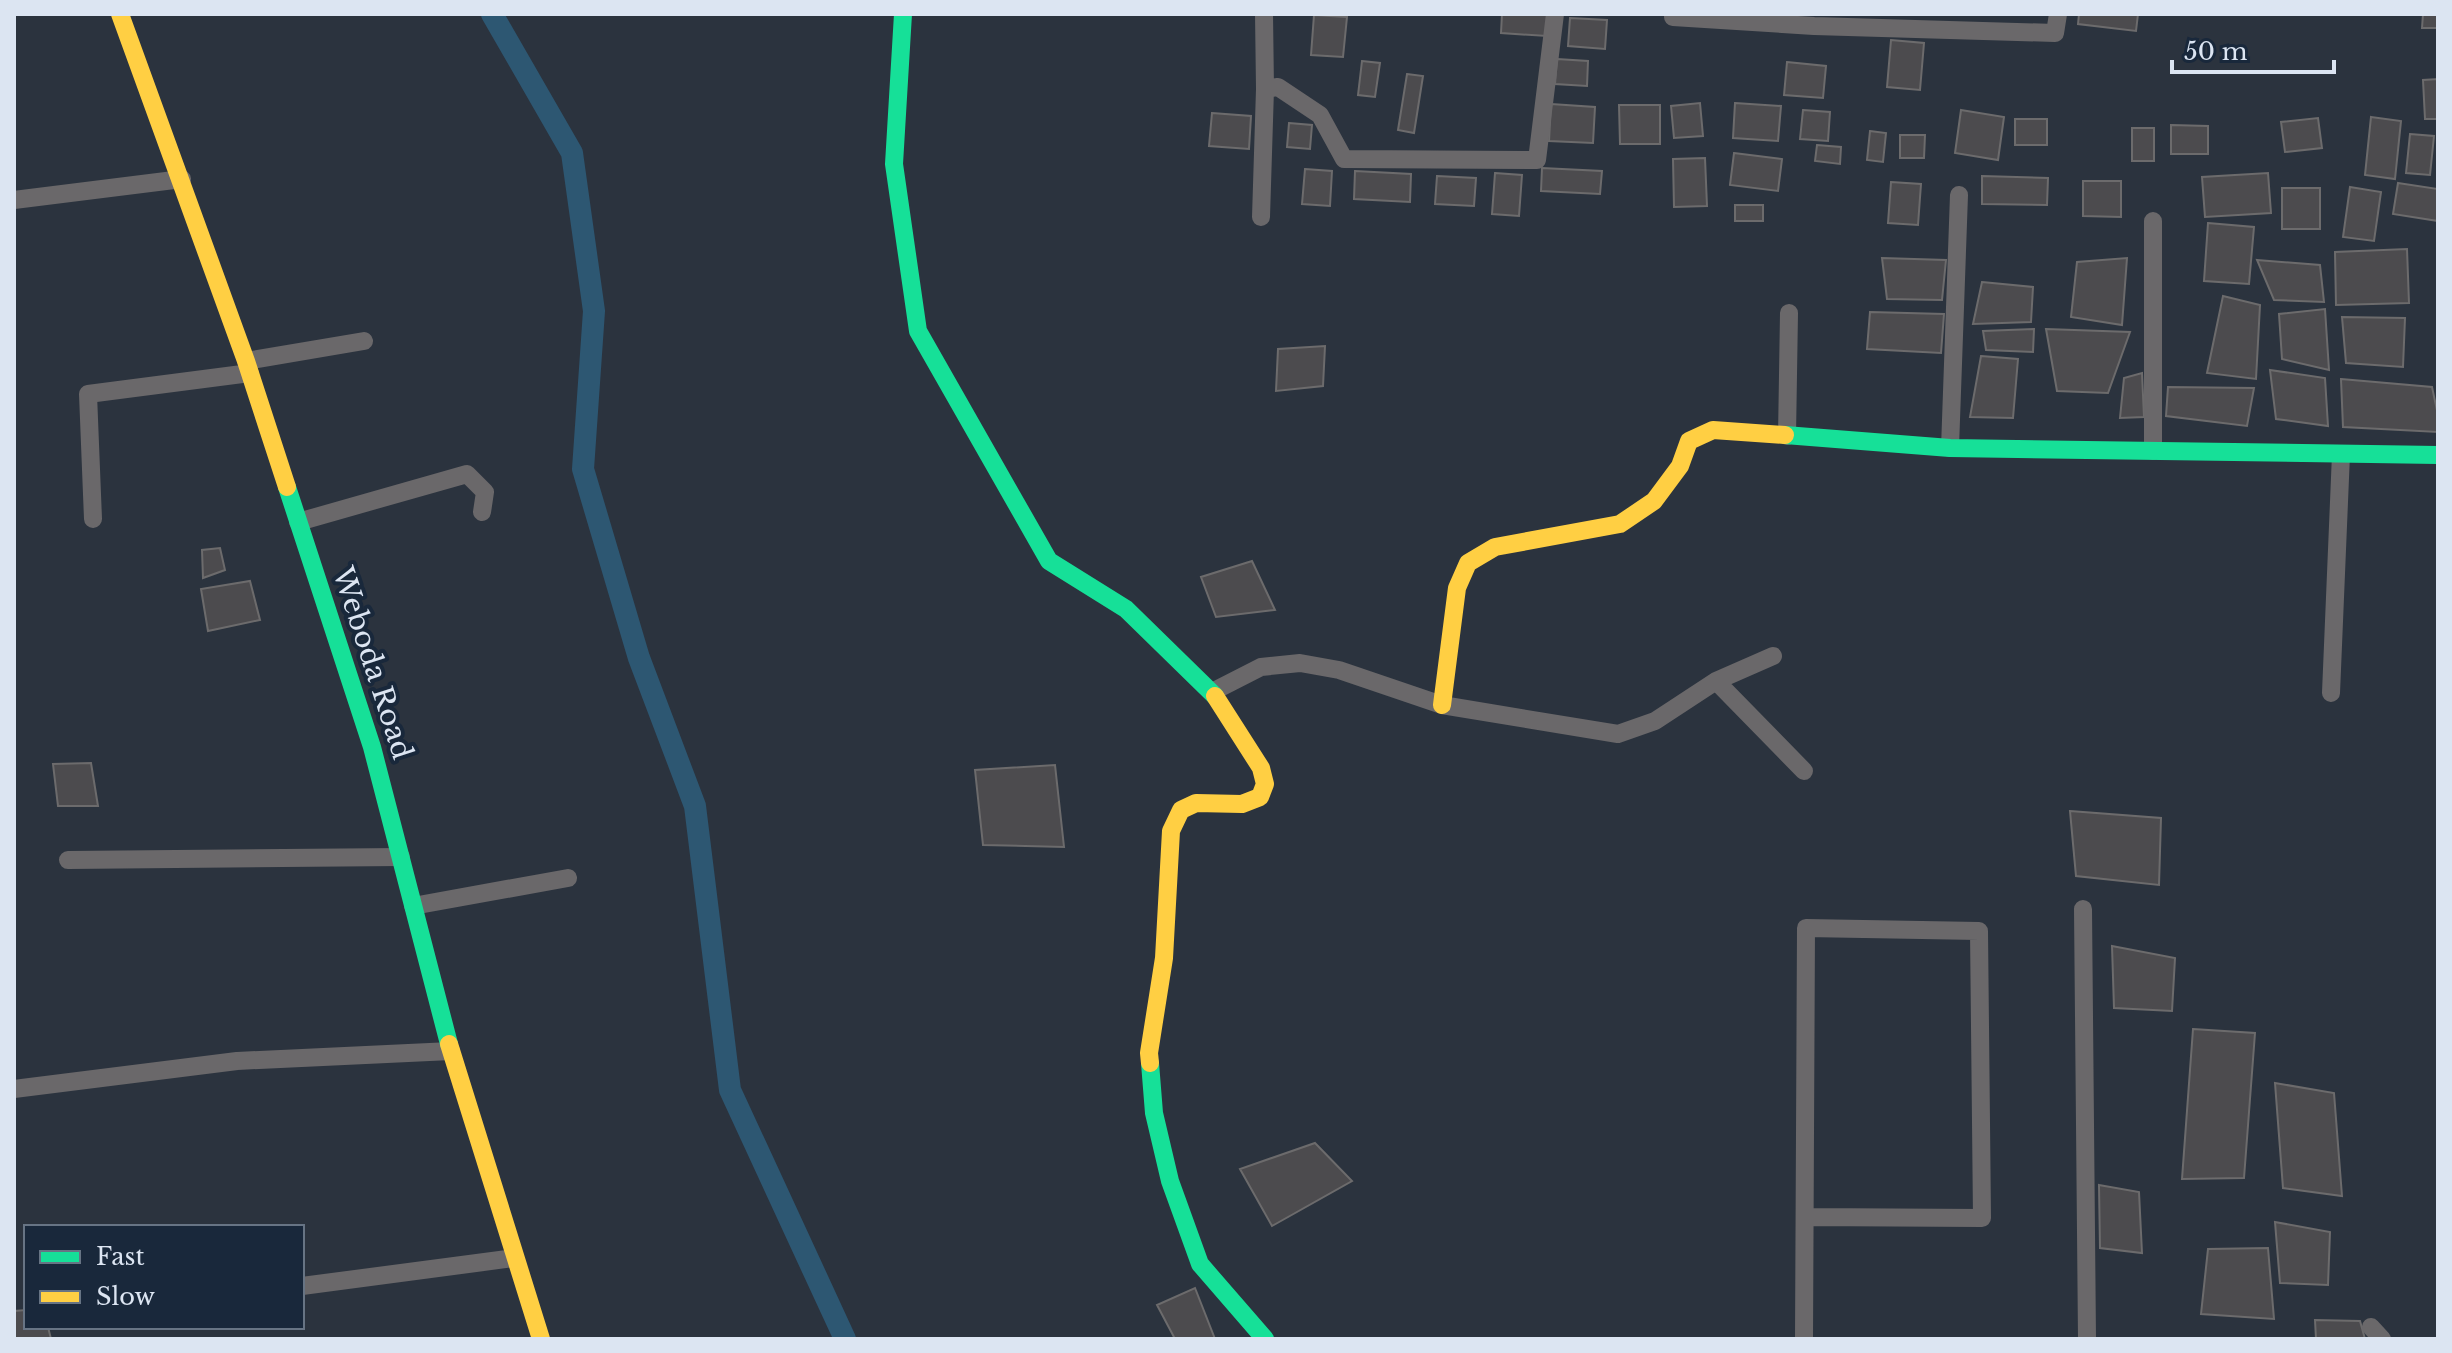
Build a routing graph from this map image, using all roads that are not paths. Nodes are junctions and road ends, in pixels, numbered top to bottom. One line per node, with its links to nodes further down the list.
1 (120, 14): 9 (street, Weboda Road)
2 (903, 14): 27 (street)
3 (1264, 14): 8 (street)
4 (1555, 14): 8 (street)
5 (2058, 14): 7 (street)
6 (1673, 17): 7 (street)
7 (1895, 21)
8 (1265, 89): 12 (street)
9 (182, 179): 11 (street); 16 (street, Weboda Road)
10 (1959, 195): 18 (street)
11 (14, 200)
12 (1261, 217)
13 (2153, 221): 19 (street)
14 (1789, 313): 17 (street)
15 (364, 341): 16 (street)
16 (248, 367): 23 (street); 24 (street, Weboda Road)
17 (1787, 436): 18 (street); 29 (street)
18 (1950, 448): 19 (street)
19 (2153, 451): 20 (street)
20 (2341, 454): 21 (street); 28 (street)
21 (2438, 455)
22 (482, 512): 24 (street)
23 (93, 519)
24 (298, 522): 31 (street, Weboda Road)
25 (1773, 656): 26 (street)
26 (1716, 681): 29 (street); 30 (street)
27 (1212, 692): 29 (street); 42 (street)
28 (2331, 693)
29 (1442, 705)
30 (1804, 771)
31 (401, 857): 32 (street); 34 (street, Weboda Road)
32 (68, 860)
33 (568, 878): 34 (street)
34 (413, 906): 36 (street, Weboda Road)
35 (2083, 909): 44 (street)
36 (451, 1051): 37 (street); 39 (street, Weboda Road)
37 (14, 1089)
38 (1805, 1217): 38 (street); 43 (street)
39 (514, 1258): 40 (street); 41 (street, Weboda Road)
40 (304, 1286)
41 (541, 1339)
42 (1265, 1339)
43 (1804, 1339)
44 (2087, 1339)

